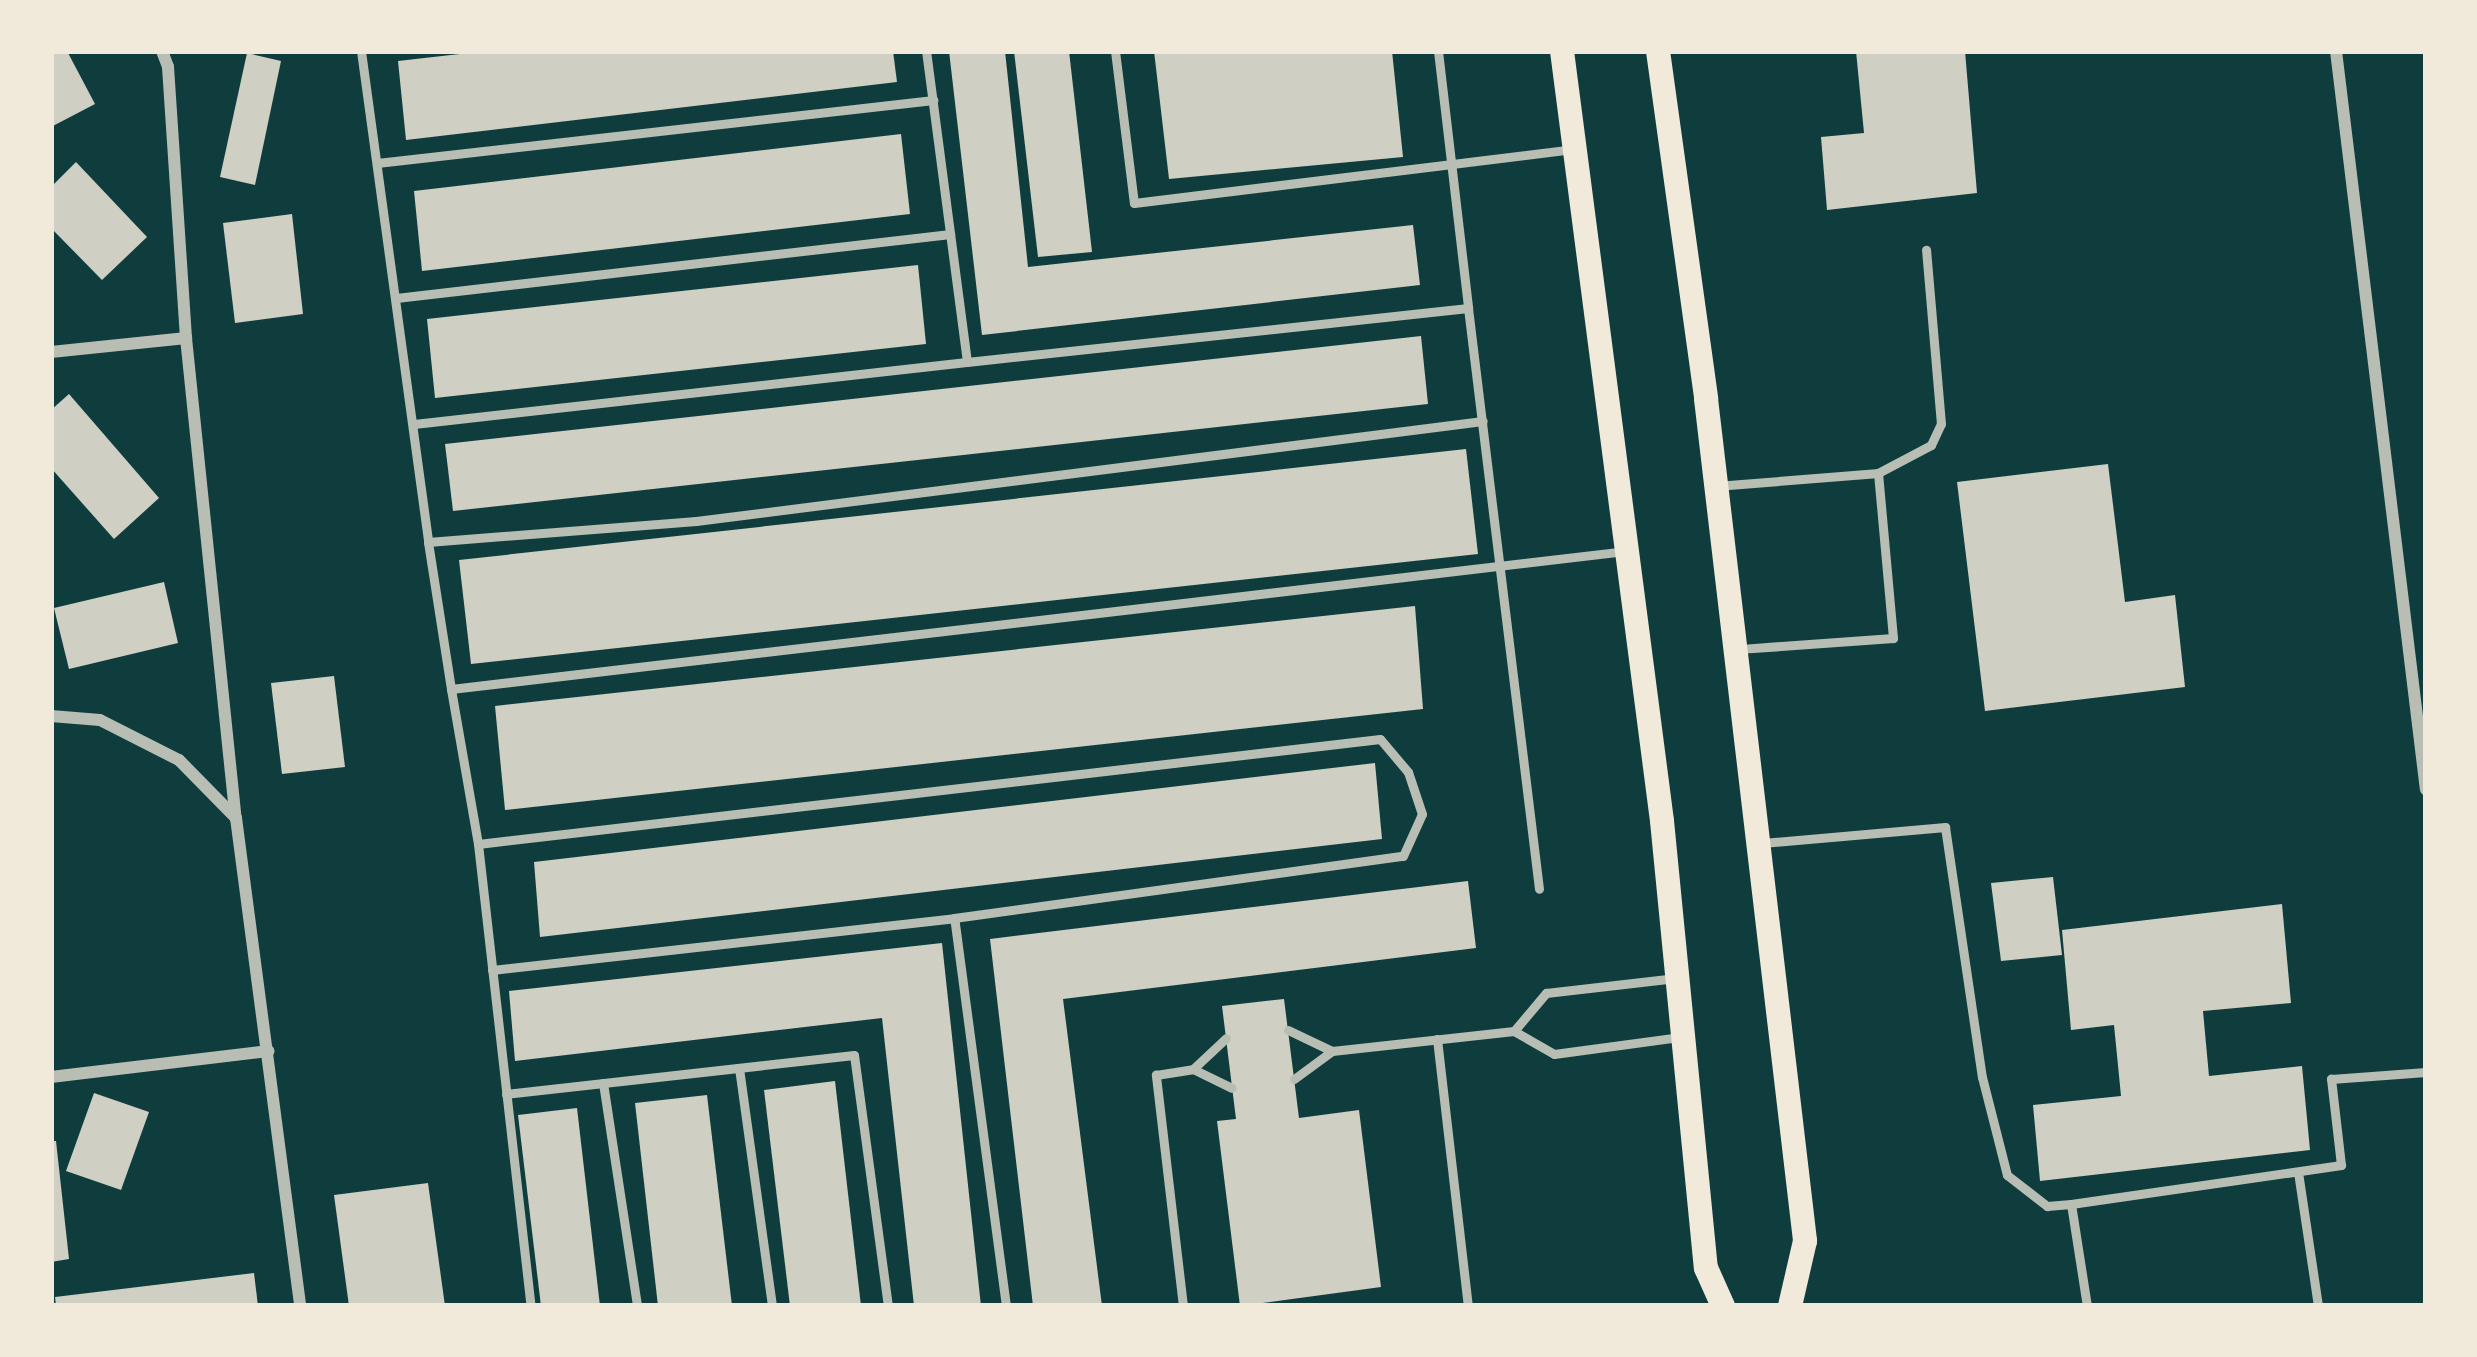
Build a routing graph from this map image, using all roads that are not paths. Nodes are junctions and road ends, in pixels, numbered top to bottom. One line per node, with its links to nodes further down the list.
1 (162, 51): 17 (street)
2 (361, 51): 11 (lane)
3 (926, 51): 9 (lane)
4 (1114, 51): 12 (lane)
5 (1438, 51): 12 (lane)
6 (1562, 51): 10 (main road)
7 (1658, 51): 23 (main road)
8 (2336, 51): 30 (street)
9 (933, 100): 11 (lane); 13 (lane)
10 (1574, 149): 12 (lane); 25 (main road)
11 (377, 163): 15 (lane)
12 (1452, 164): 16 (lane)
13 (950, 234): 15 (lane); 19 (lane)
14 (1927, 250): 22 (lane)
15 (397, 298): 21 (lane)
16 (1468, 308): 19 (lane); 20 (lane)
17 (186, 338): 18 (street); 31 (street)
18 (51, 352)
19 (967, 362): 21 (lane)
20 (1483, 421): 24 (lane); 26 (lane)
21 (414, 424): 24 (lane)
22 (1878, 473): 23 (lane); 27 (lane)
23 (1715, 486): 27 (main road)
24 (428, 542): 28 (lane)
25 (1625, 550): 26 (lane); 37 (main road)
26 (1502, 566): 28 (lane); 34 (lane)
27 (1735, 650): 33 (main road)
28 (451, 689): 32 (lane)
29 (51, 716): 31 (street)
30 (2426, 790)
31 (236, 818): 43 (street)
32 (478, 844): 35 (lane); 36 (lane)
33 (1757, 844): 54 (lane); 64 (main road)
34 (1539, 889)
35 (954, 918): 36 (lane); 60 (lane)
36 (492, 970): 52 (lane)
37 (1677, 977): 39 (lane); 40 (main road)
38 (1288, 1030): 44 (lane)
39 (1514, 1031): 40 (lane); 42 (lane)
40 (1683, 1036): 63 (main road)
41 (1226, 1038): 46 (lane)
42 (1437, 1040): 44 (lane); 62 (lane)
43 (268, 1051): 48 (street); 55 (street)
44 (1332, 1051): 49 (lane)
45 (739, 1067): 50 (lane); 58 (lane); 59 (lane)
46 (1193, 1070): 51 (lane); 61 (lane)
47 (2426, 1072): 53 (lane)
48 (51, 1077)
49 (1294, 1079)
50 (603, 1083): 52 (lane); 57 (lane)
51 (1232, 1088)
52 (506, 1094): 56 (lane)
53 (2298, 1172): 54 (lane); 66 (lane)
54 (2071, 1204): 65 (lane)
55 (300, 1306)
56 (531, 1306)
57 (638, 1306)
58 (772, 1306)
59 (888, 1306)
60 (1006, 1306)
61 (1184, 1306)
62 (1468, 1306)
63 (1723, 1306)
64 (1790, 1306)
65 (2087, 1306)
66 (2318, 1306)

